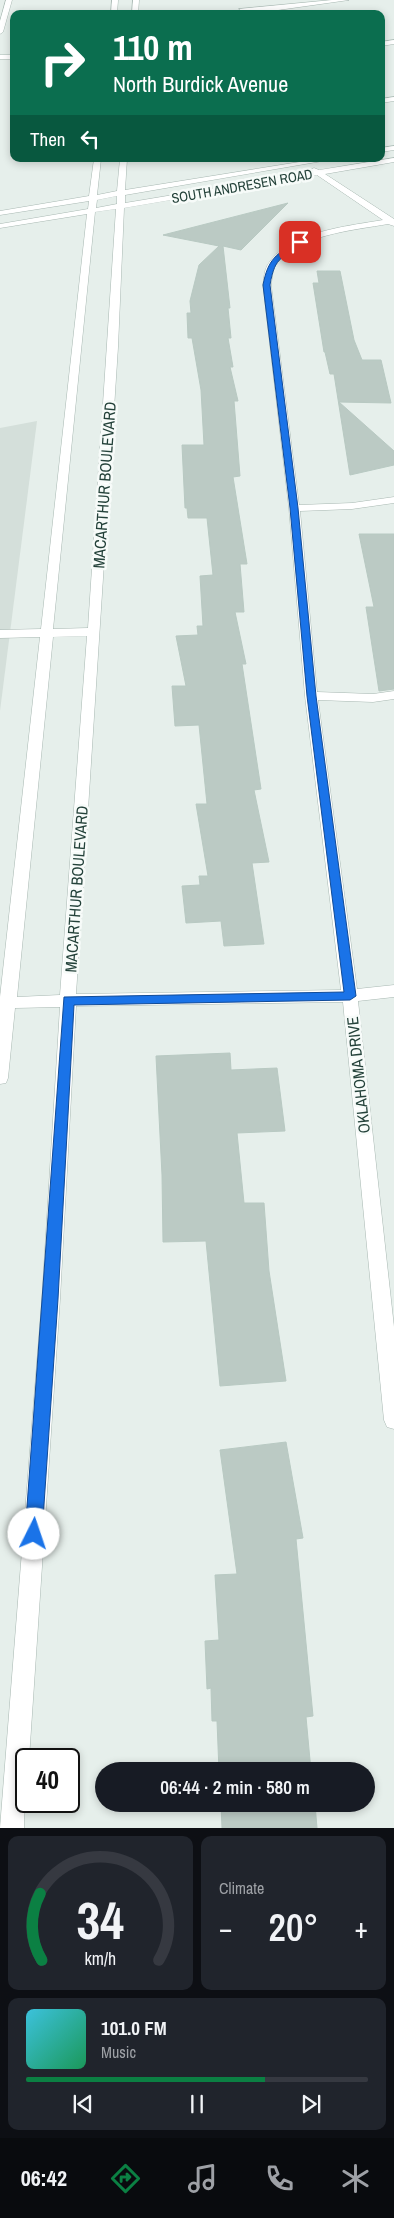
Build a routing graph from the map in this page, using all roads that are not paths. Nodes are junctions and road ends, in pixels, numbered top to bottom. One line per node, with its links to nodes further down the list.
1 (9, 0): 4 (street)
2 (346, 0): 3 (street)
3 (256, 10)
4 (0, 32)
5 (97, 162): 13 (street)
6 (123, 162): 12 (street, MACARTHUR BOULEVARD)
7 (301, 162): 10 (street)
8 (314, 162): 10 (street, SOUTH ANDRESEN ROAD)
9 (382, 162): 11 (street, SOUTH ANDRESEN ROAD)
10 (304, 164): 11 (street); 12 (street, SOUTH ANDRESEN ROAD)
11 (318, 173): 14 (street, SOUTH ANDRESEN ROAD); 17 (street)
12 (120, 194): 13 (street, SOUTH ANDRESEN ROAD); 14 (street, MACARTHUR BOULEVARD)
13 (92, 198): 15 (street); 16 (street, SOUTH ANDRESEN ROAD)
14 (119, 207): 15 (street, SOUTH ANDRESEN ROAD); 22 (street, MACARTHUR BOULEVARD)
15 (91, 211): 18 (street, SOUTH ANDRESEN ROAD); 21 (street)
16 (0, 212)
17 (392, 222): 20 (street, OKLAHOMA DRIVE)
18 (0, 226)
19 (394, 500): 20 (street)
20 (294, 508): 24 (street, OKLAHOMA DRIVE)
21 (47, 632): 22 (street); 23 (street); 29 (street)
22 (94, 632): 28 (street, MACARTHUR BOULEVARD)
23 (0, 634)
24 (312, 696): 25 (street); 27 (street, OKLAHOMA DRIVE)
25 (394, 696)
26 (394, 991): 27 (street)
27 (350, 996): 28 (street); 31 (street, OKLAHOMA DRIVE)
28 (68, 1000): 29 (street); 32 (street, MACARTHUR BOULEVARD)
29 (4, 1003): 30 (street)
30 (0, 1078)
31 (394, 1420)
32 (12, 1828)

